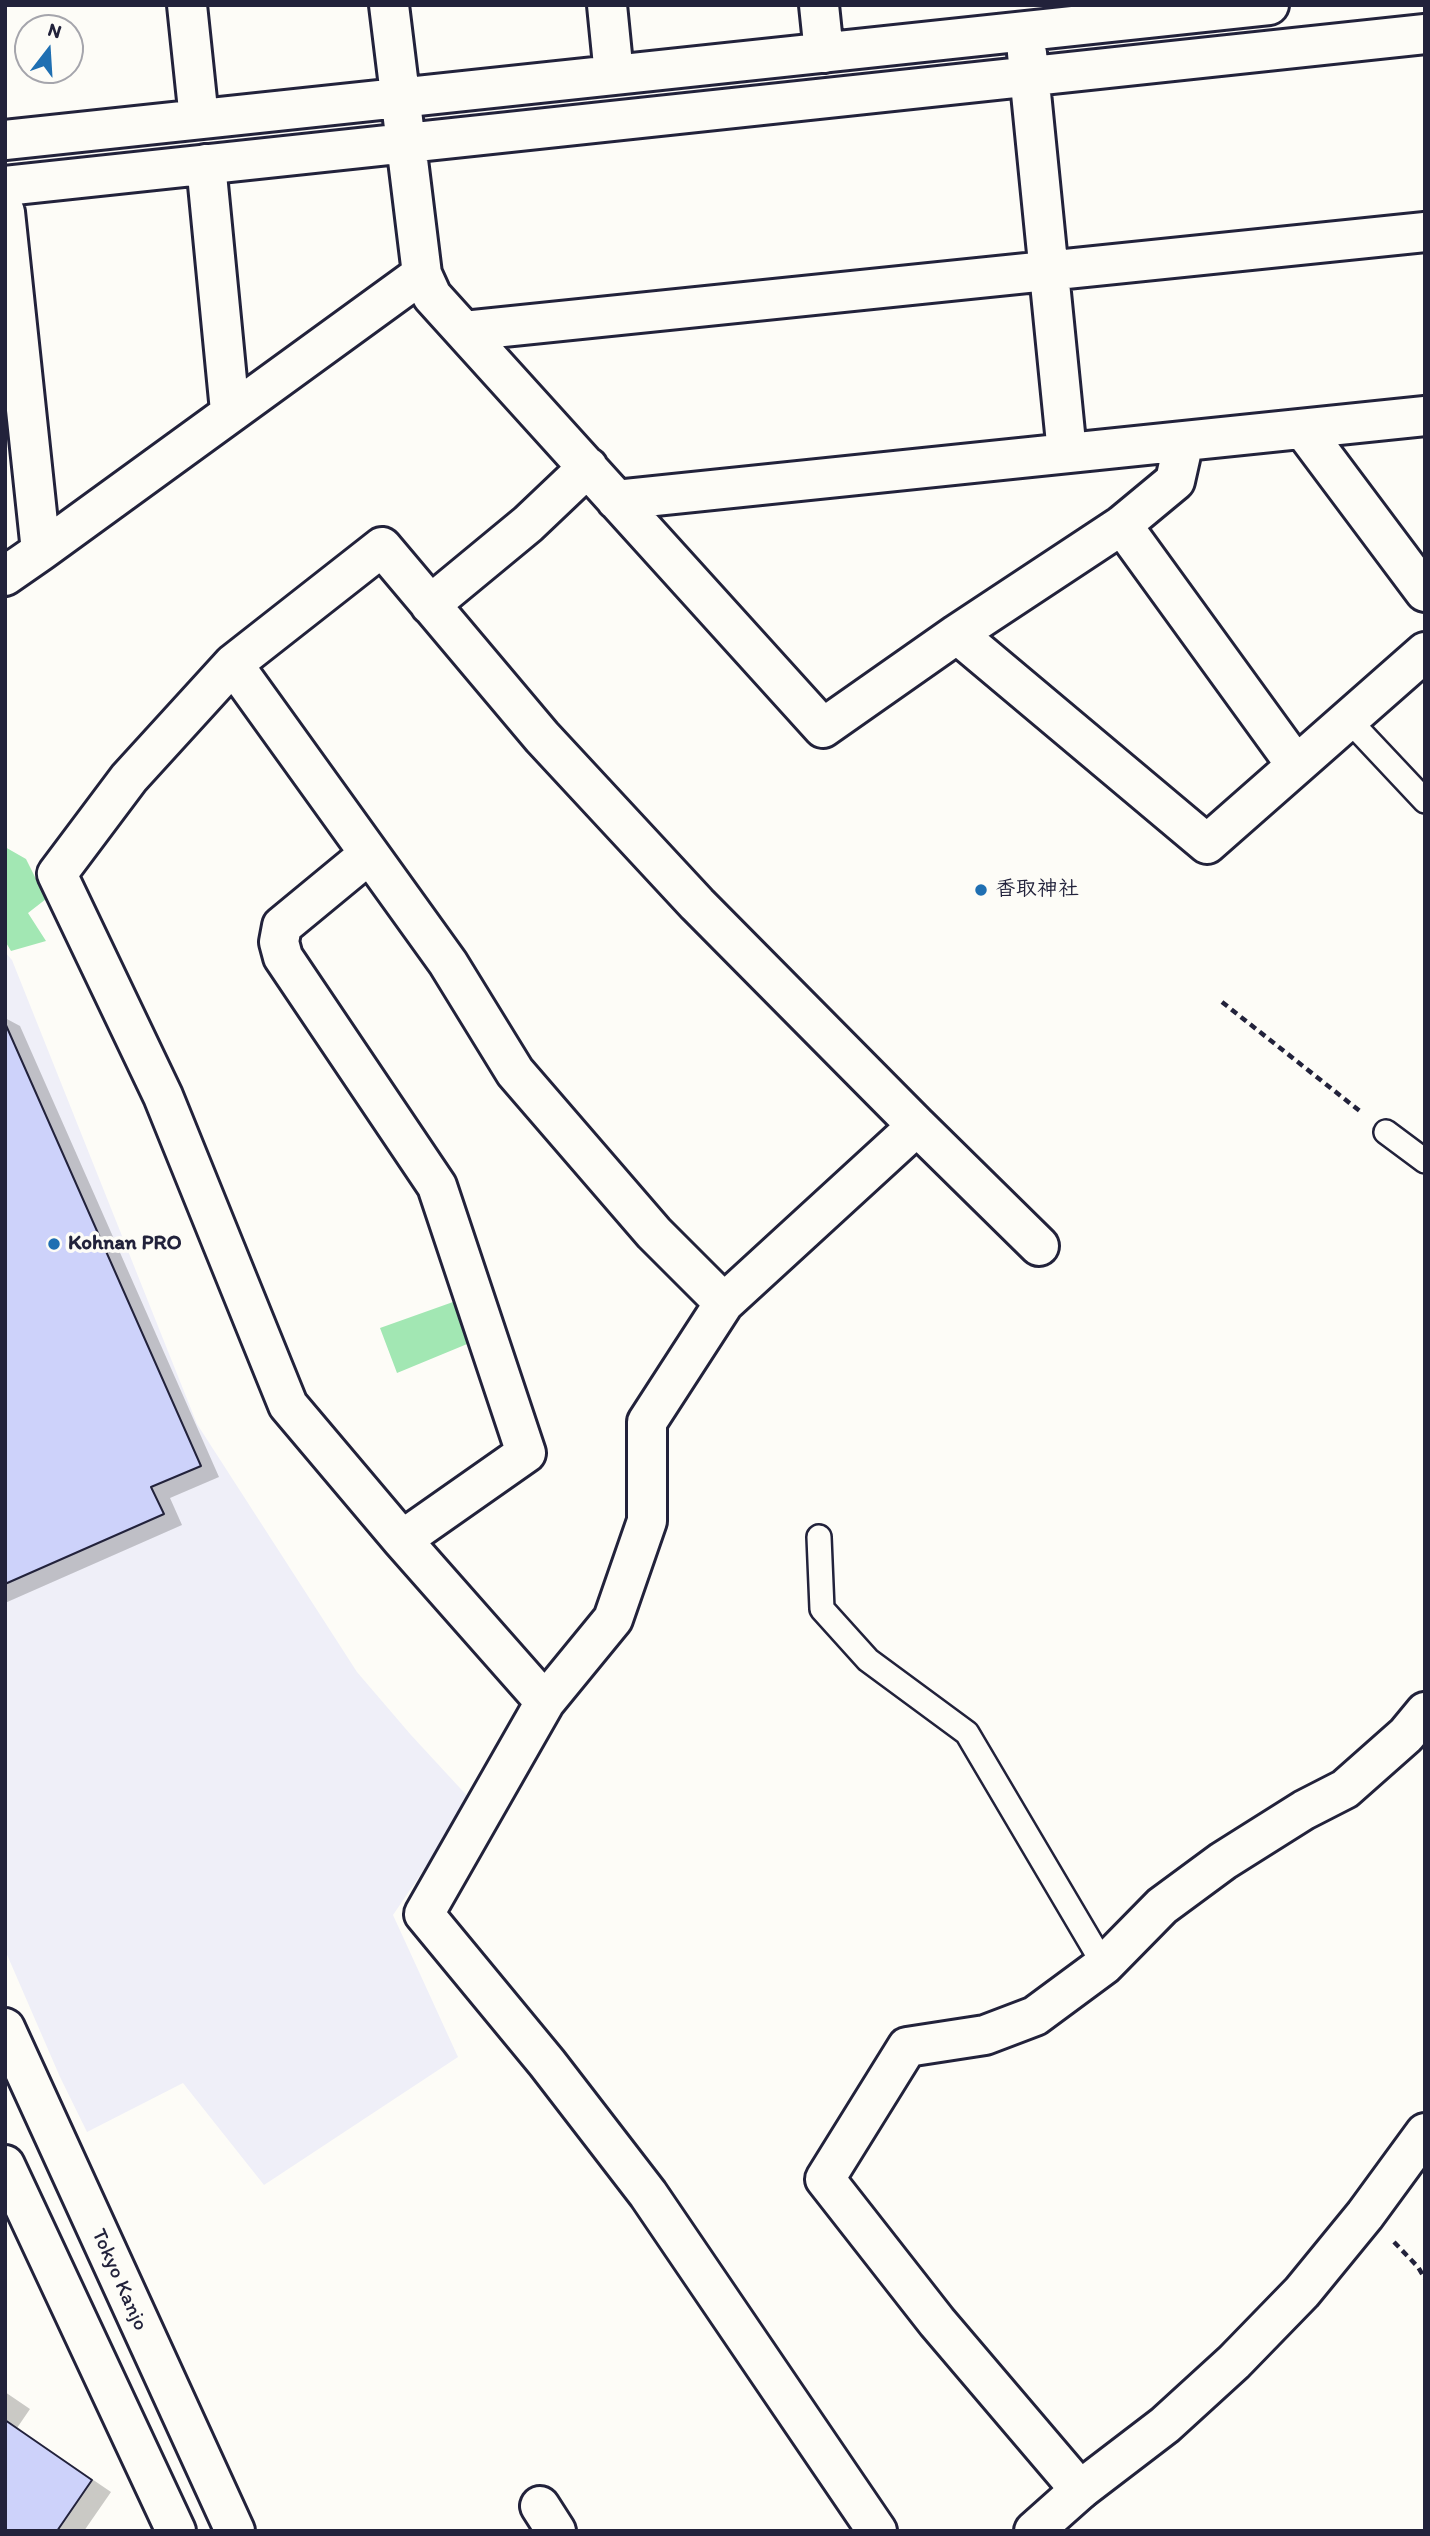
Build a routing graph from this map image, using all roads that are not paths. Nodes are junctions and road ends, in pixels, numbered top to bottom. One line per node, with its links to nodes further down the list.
1 (187, 5): 13 (main road)
2 (389, 5): 12 (main road)
3 (607, 5): 10 (main road)
4 (819, 5): 9 (main road)
5 (1269, 5): 6 (main road)
6 (1230, 7): 7 (main road)
7 (1024, 18): 9 (main road); 11 (main road)
8 (1425, 34): 11 (main road)
9 (824, 53): 10 (main road)
10 (614, 75): 12 (main road)
11 (1030, 77): 15 (main road); 20 (main road)
12 (401, 98): 13 (main road); 15 (main road)
13 (199, 119): 14 (main road)
14 (5, 140)
15 (406, 143): 16 (main road); 21 (main road)
16 (206, 164): 17 (main road); 24 (main road)
17 (5, 186)
18 (5, 212): 23 (main road)
19 (1425, 232): 20 (main road)
20 (1049, 271): 22 (main road); 28 (main road)
21 (422, 274): 22 (main road); 24 (main road)
22 (464, 331): 29 (main road)
23 (13, 380): 32 (main road)
24 (230, 411): 32 (main road)
25 (1425, 416): 26 (main road)
26 (1303, 429): 27 (main road); 34 (main road)
27 (1184, 441): 28 (main road); 31 (main road)
28 (1067, 453): 30 (main road)
29 (587, 467): 30 (main road); 35 (main road)
30 (616, 500): 36 (main road)
31 (1122, 525): 36 (main road); 40 (main road)
32 (41, 551): 33 (main road)
33 (5, 576)
34 (1425, 592)
35 (430, 606): 38 (main road); 43 (main road)
36 (957, 634): 40 (main road)
37 (1425, 652): 39 (main road)
38 (233, 664): 42 (main road); 49 (main road)
39 (1348, 719): 40 (main road); 41 (lane)
40 (1296, 765)
41 (1425, 801)
42 (368, 855): 47 (main road); 49 (main road)
43 (917, 1126): 46 (main road); 47 (main road)
44 (1386, 1132): 45 (lane)
45 (1425, 1161)
46 (1039, 1246)
47 (724, 1303): 50 (main road)
48 (819, 1537): 52 (lane)
49 (402, 1540): 50 (main road)
50 (545, 1702): 59 (main road)
51 (1425, 1712): 52 (main road)
52 (1104, 1965): 56 (main road)
53 (5, 2028): 58 (main road, Tokyo Kanjo)
54 (1425, 2133): 56 (main road)
55 (5, 2165): 57 (main road)
56 (1080, 2490): 60 (main road)
57 (176, 2531)
58 (235, 2531)
59 (877, 2531)
60 (1034, 2531)

